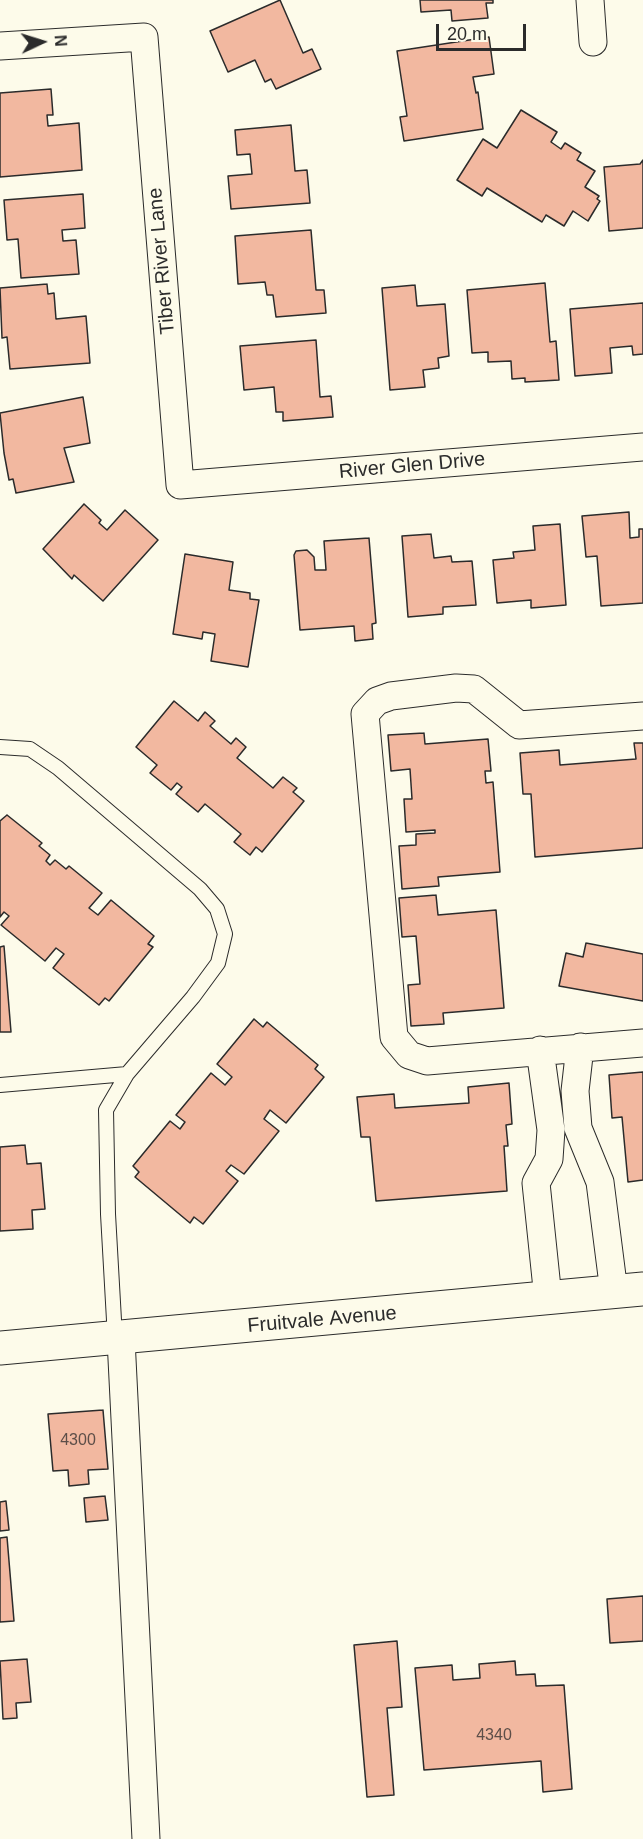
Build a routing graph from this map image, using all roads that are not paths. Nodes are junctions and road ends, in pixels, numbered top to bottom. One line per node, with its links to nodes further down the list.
1 (590, 0): 2 (street)
2 (593, 42)
3 (0, 46): 5 (street, Tiber River Lane)
4 (643, 447): 5 (street, River Glen Drive)
5 (180, 485)
6 (643, 716): 10 (street)
7 (0, 747): 11 (lane)
8 (643, 1043): 9 (street)
9 (580, 1047): 10 (street); 13 (street)
10 (540, 1050): 14 (street)
11 (127, 1074): 12 (lane); 17 (lane)
12 (0, 1085)
13 (589, 1157): 14 (street); 15 (street)
14 (549, 1159): 16 (street)
15 (628, 1291): 16 (main road, Fruitvale Avenue)
16 (548, 1298): 17 (main road, Fruitvale Avenue)
17 (118, 1339): 18 (main road, Fruitvale Avenue); 19 (street)
18 (0, 1348)
19 (146, 1839)

